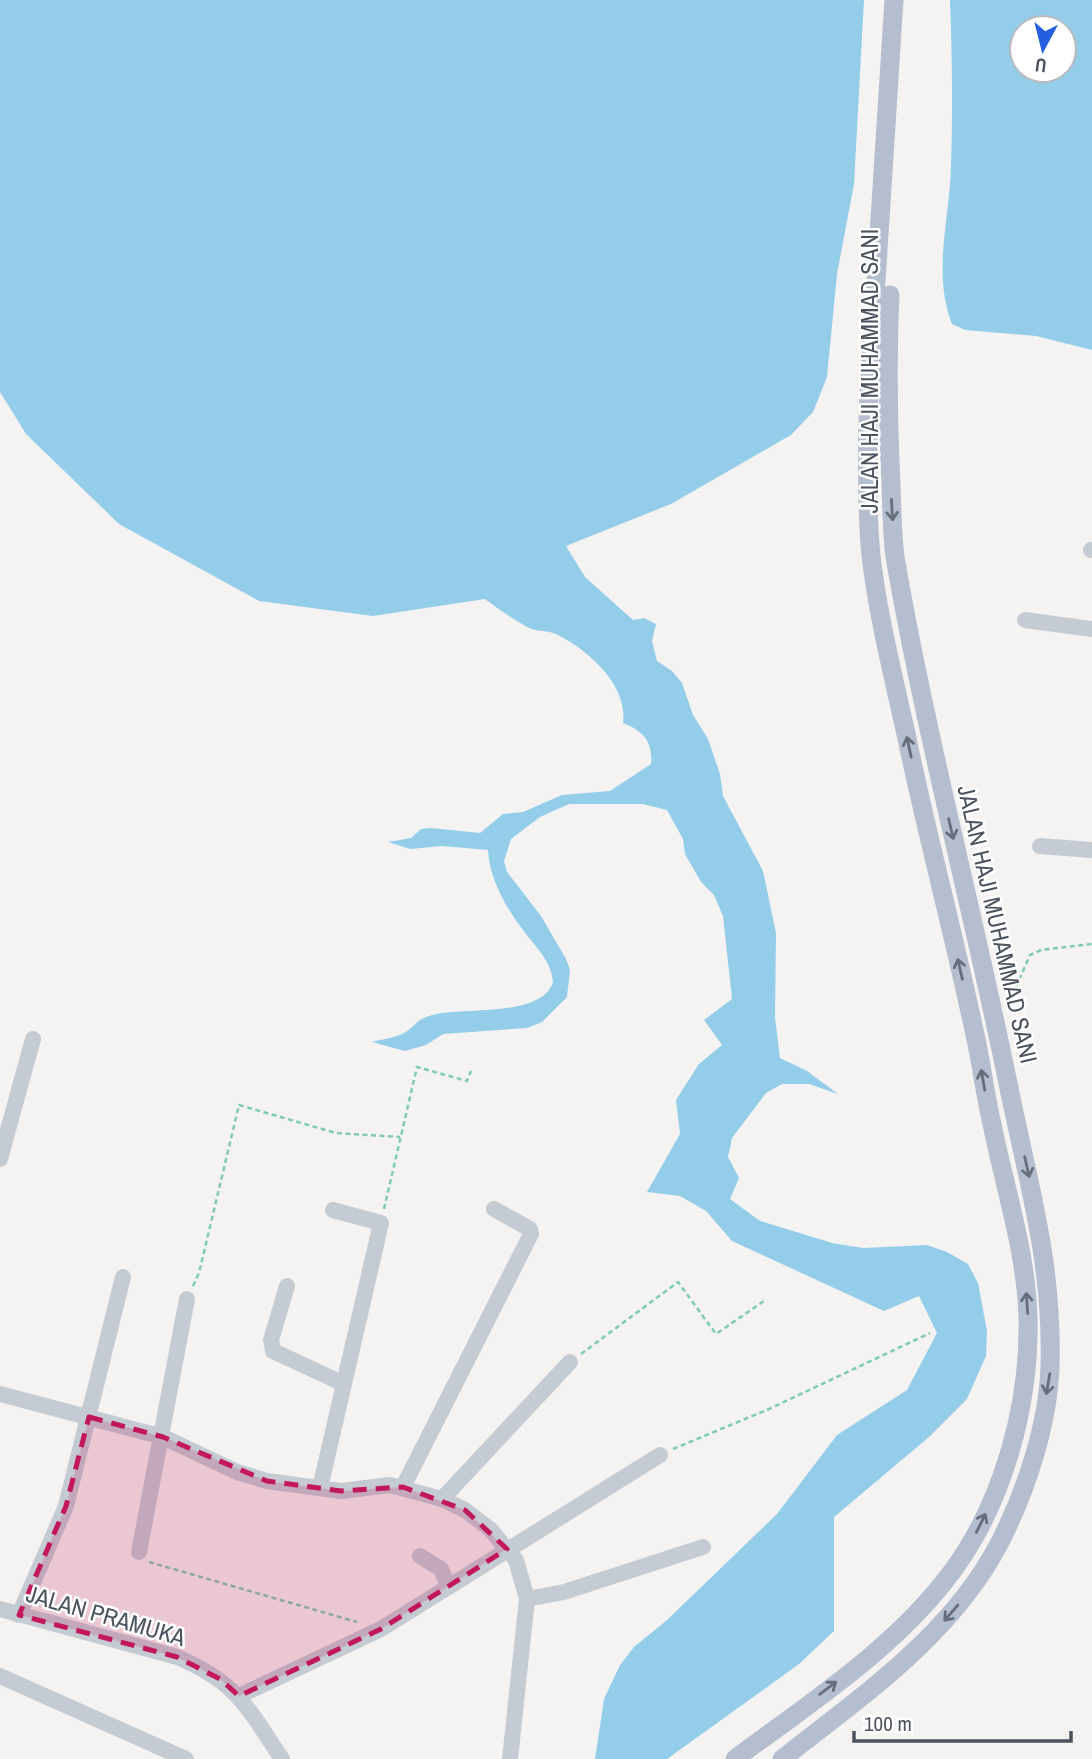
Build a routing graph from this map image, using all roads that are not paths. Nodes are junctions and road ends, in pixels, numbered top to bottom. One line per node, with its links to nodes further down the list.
1 (894, 0): 3 (main road)
2 (907, 0): 3 (main road, JALAN HAJI MUHAMMAD SANI)
3 (882, 318): 8 (main road, JALAN HAJI MUHAMMAD SANI, one-way to 8); 9 (main road, JALAN HAJI MUHAMMAD SANI, one-way to 3)
4 (1025, 620): 5 (street)
5 (1092, 629)
6 (1040, 846): 7 (street)
7 (1092, 850)
8 (998, 1028): 9 (main road); 38 (main road, JALAN HAJI MUHAMMAD SANI, one-way to 38)
9 (975, 1035): 37 (main road, JALAN HAJI MUHAMMAD SANI, one-way to 9)
10 (33, 1039): 11 (street)
11 (4, 1124): 12 (street)
12 (0, 1159)
13 (495, 1209): 24 (street)
14 (333, 1210): 19 (street)
15 (123, 1277): 21 (street)
16 (287, 1286): 19 (street)
17 (187, 1299): 22 (street)
18 (570, 1362): 26 (street)
19 (342, 1383): 25 (street)
20 (0, 1394): 21 (street)
21 (89, 1417): 22 (street); 34 (street)
22 (163, 1437): 25 (street); 29 (street)
23 (660, 1455): 28 (street)
24 (403, 1487): 25 (street); 26 (street)
25 (320, 1488)
26 (442, 1499): 28 (street)
27 (703, 1548): 32 (street)
28 (507, 1549): 31 (street); 32 (street)
29 (139, 1552)
30 (420, 1556): 31 (street)
31 (448, 1586): 36 (street)
32 (527, 1599): 41 (street)
33 (0, 1609): 34 (street, JALAN PRAMUKA)
34 (19, 1615): 36 (street, JALAN PRAMUKA)
35 (0, 1676): 39 (street)
36 (239, 1696): 40 (street, JALAN PRAMUKA)
37 (804, 1706): 42 (main road, JALAN HAJI MUHAMMAD SANI); 43 (main road)
38 (822, 1728): 44 (main road); 45 (main road, JALAN HAJI MUHAMMAD SANI)
39 (186, 1759)
40 (282, 1759)
41 (510, 1759)
42 (735, 1759)
43 (749, 1759)
44 (768, 1759)
45 (782, 1759)

